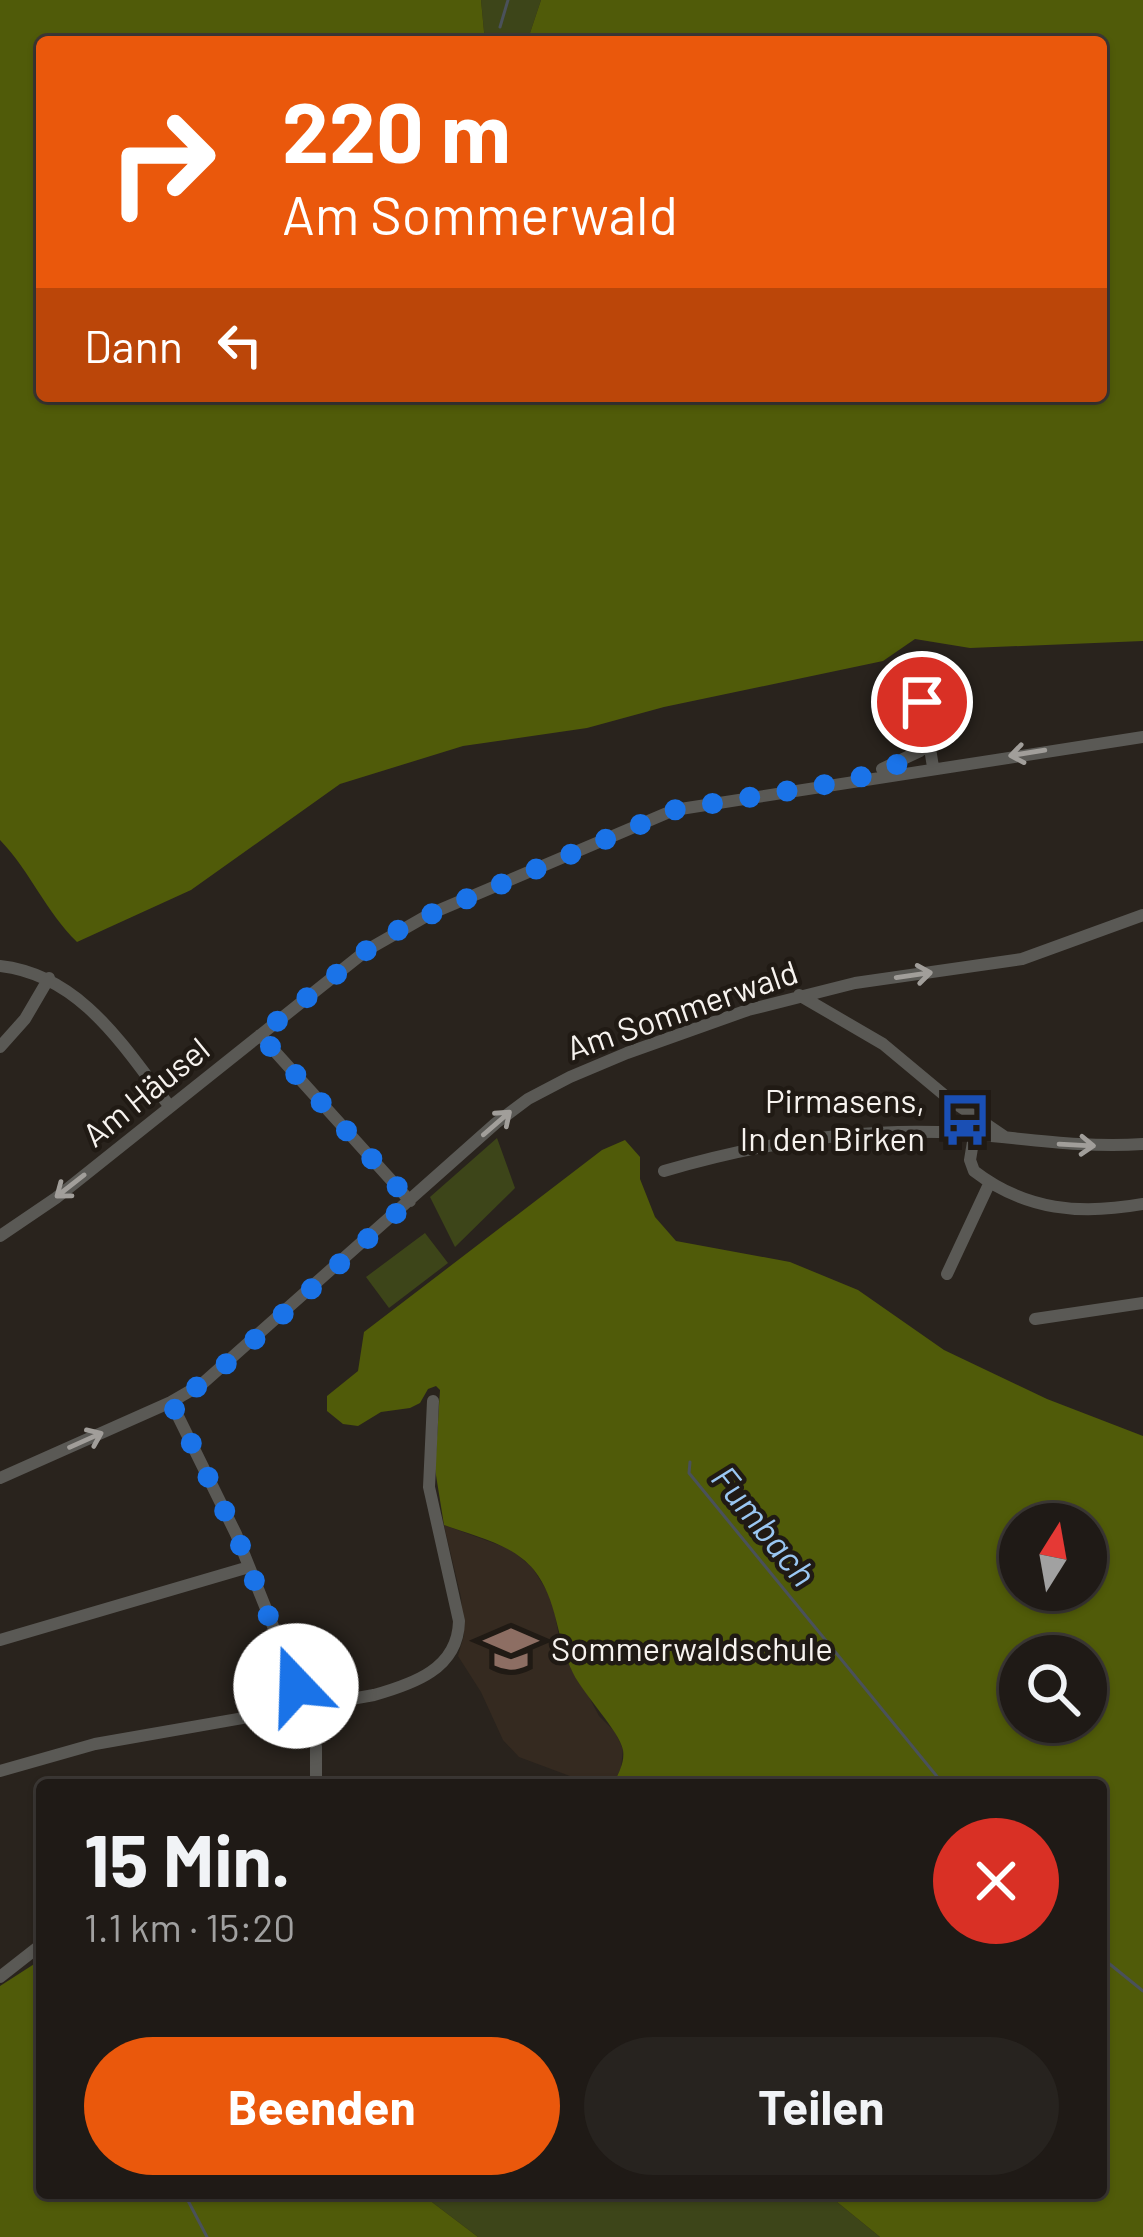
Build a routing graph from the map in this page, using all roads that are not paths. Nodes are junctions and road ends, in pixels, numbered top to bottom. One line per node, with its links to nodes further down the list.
1 (917, 667): 2 (street)
2 (928, 737): 4 (street); 5 (street, Am Häusel)
3 (1143, 737): 4 (street, Am Häusel, one-way to 4)
4 (933, 767): 5 (street, Am Häusel)
5 (852, 780): 10 (street, Am Häusel)
6 (1143, 915): 9 (street, Am Sommerwald, one-way to 6)
7 (0, 966): 8 (street)
8 (49, 978): 11 (street); 13 (street)
9 (799, 995): 12 (street); 20 (street, Am Sommerwald, one-way to 9)
10 (260, 1035): 13 (street, Am Häusel); 20 (street)
11 (0, 1047)
12 (949, 1100): 14 (street); 16 (street)
13 (170, 1107): 22 (street, Am Häusel, one-way to 22)
14 (944, 1132): 15 (street); 18 (street)
15 (974, 1136): 16 (street); 19 (street)
16 (1012, 1140): 17 (street, one-way to 17)
17 (1143, 1144)
18 (664, 1172)
19 (990, 1182): 21 (street); 23 (street)
20 (410, 1201): 27 (street, Am Sommerwald)
21 (1143, 1204)
22 (0, 1236)
23 (947, 1274)
24 (1143, 1303): 25 (street)
25 (1035, 1319)
26 (433, 1401): 31 (street)
27 (171, 1402): 28 (street, Am Sommerwald, one-way to 27); 29 (street)
28 (0, 1478)
29 (249, 1567): 30 (street); 31 (street)
30 (0, 1640)
31 (303, 1708): 32 (street); 33 (street)
32 (0, 1771)
33 (316, 1779)
34 (36, 1950): 35 (street)
35 (0, 1977)

